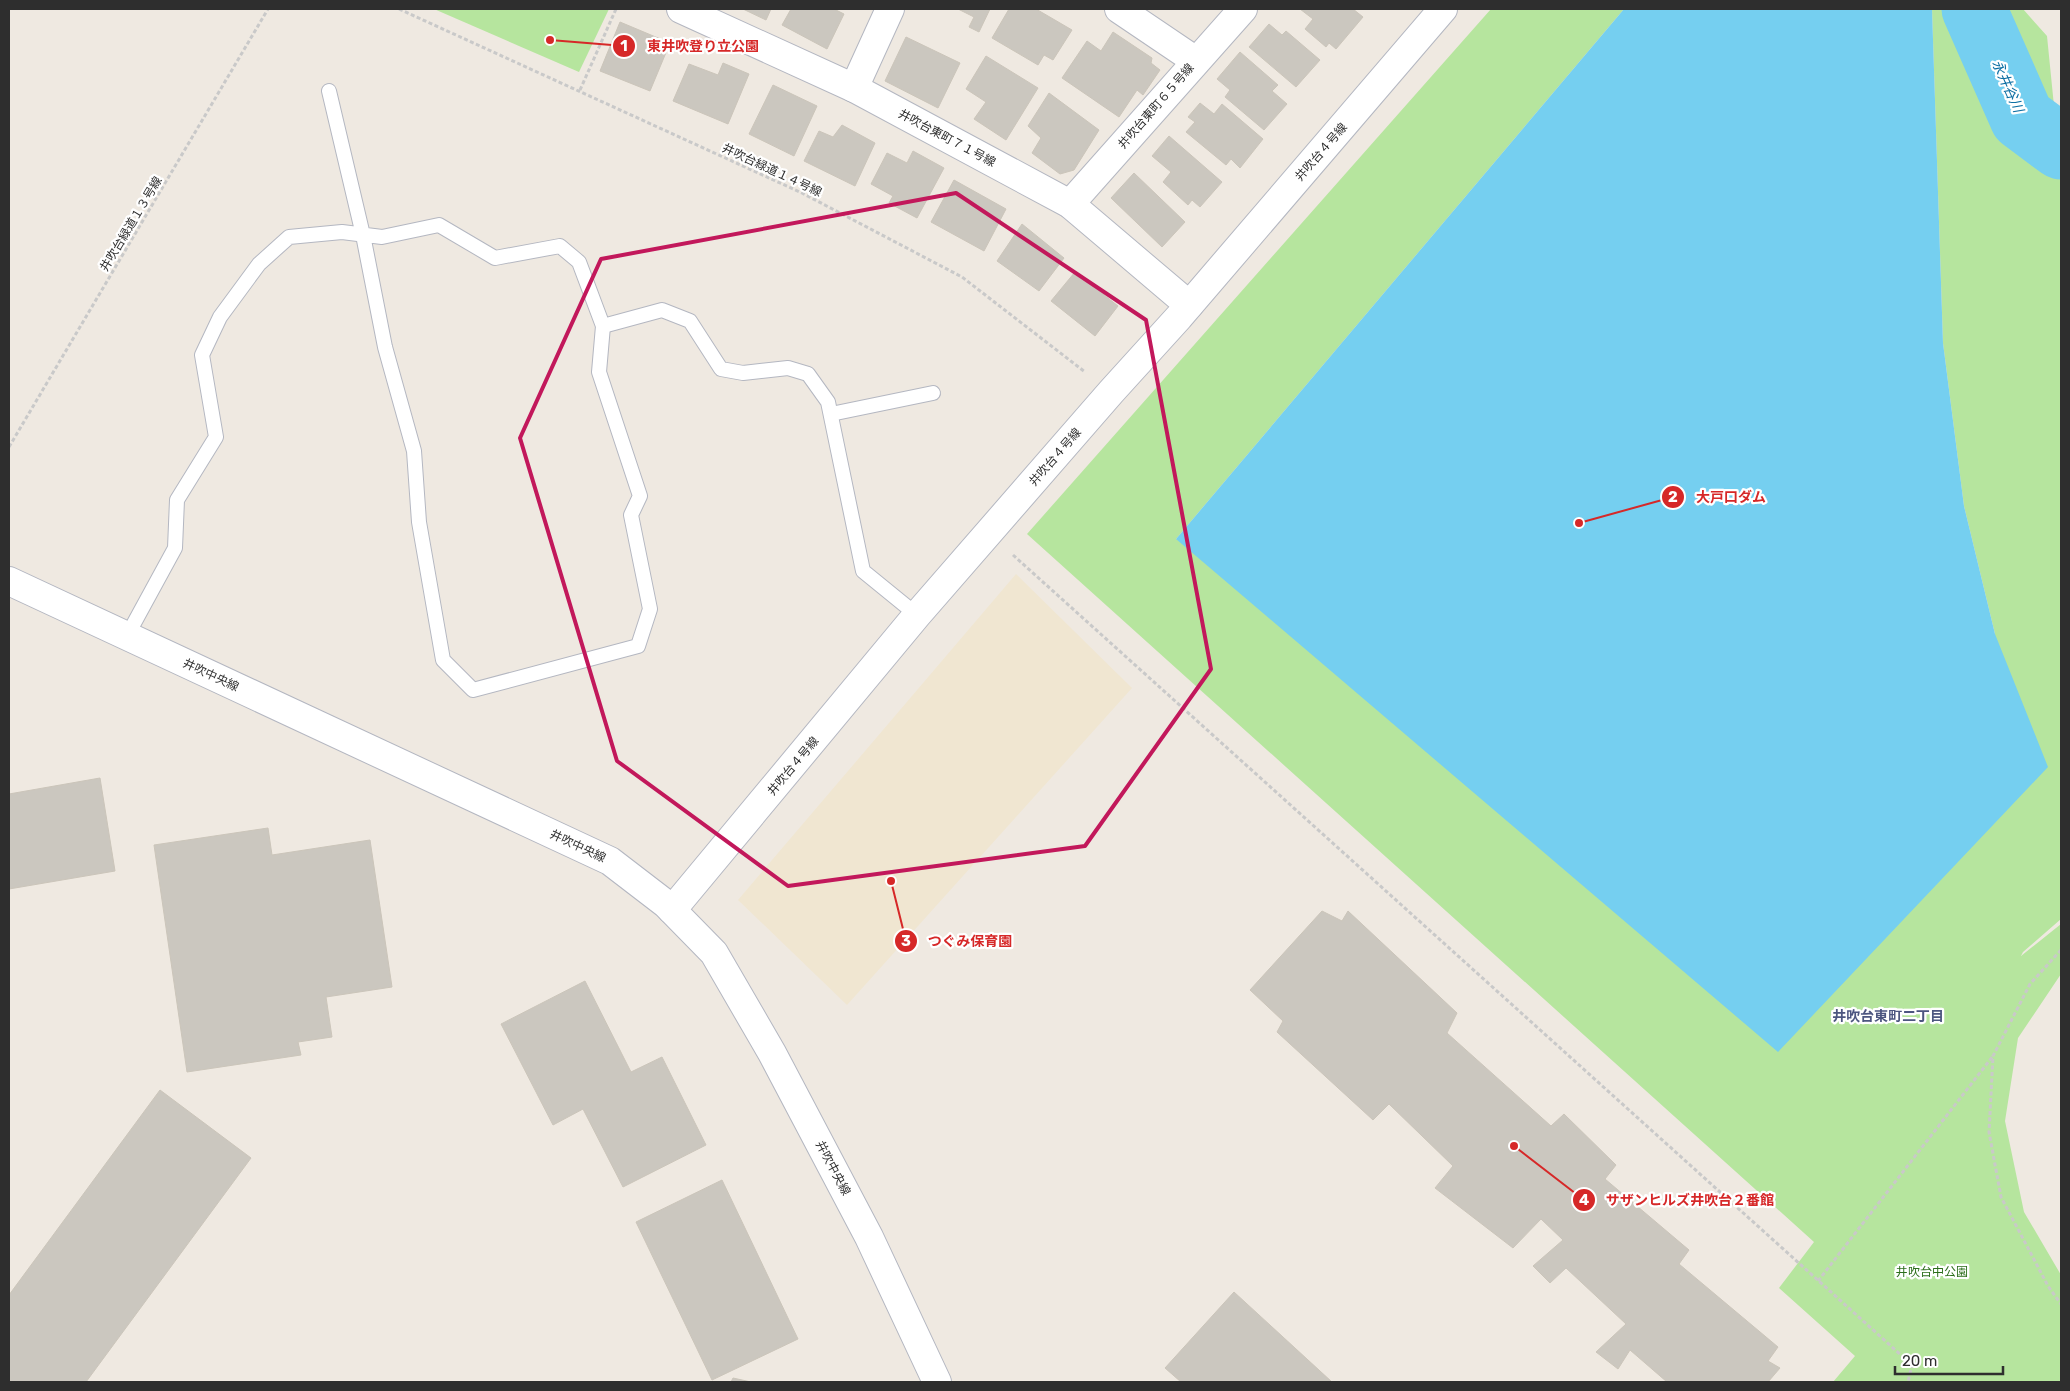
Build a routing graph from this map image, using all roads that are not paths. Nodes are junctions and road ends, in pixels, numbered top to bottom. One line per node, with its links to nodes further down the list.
1 (682, 9): 7 (street, 井吹台東町７１号線)
2 (890, 9): 7 (street)
3 (1119, 9): 6 (street)
4 (1243, 9): 6 (street, 井吹台東町６５号線)
5 (1443, 9): 11 (street, 井吹台４号線)
6 (1196, 61): 9 (street, 井吹台東町６５号線)
7 (854, 88): 9 (street, 井吹台東町７１号線)
8 (329, 92): 10 (lane)
9 (1070, 204): 11 (street, 井吹台東町７１号線)
10 (363, 234): 12 (lane); 12 (lane); 17 (lane)
11 (1188, 305): 16 (street, 井吹台４号線)
12 (603, 326): 14 (lane)
13 (933, 393): 14 (lane)
14 (831, 414): 16 (lane)
15 (9, 581): 17 (street, 井吹中央線)
16 (917, 616): 18 (street, 井吹台４号線)
17 (127, 636): 18 (street, 井吹中央線)
18 (672, 910): 19 (street, 井吹中央線)
19 (937, 1382)

